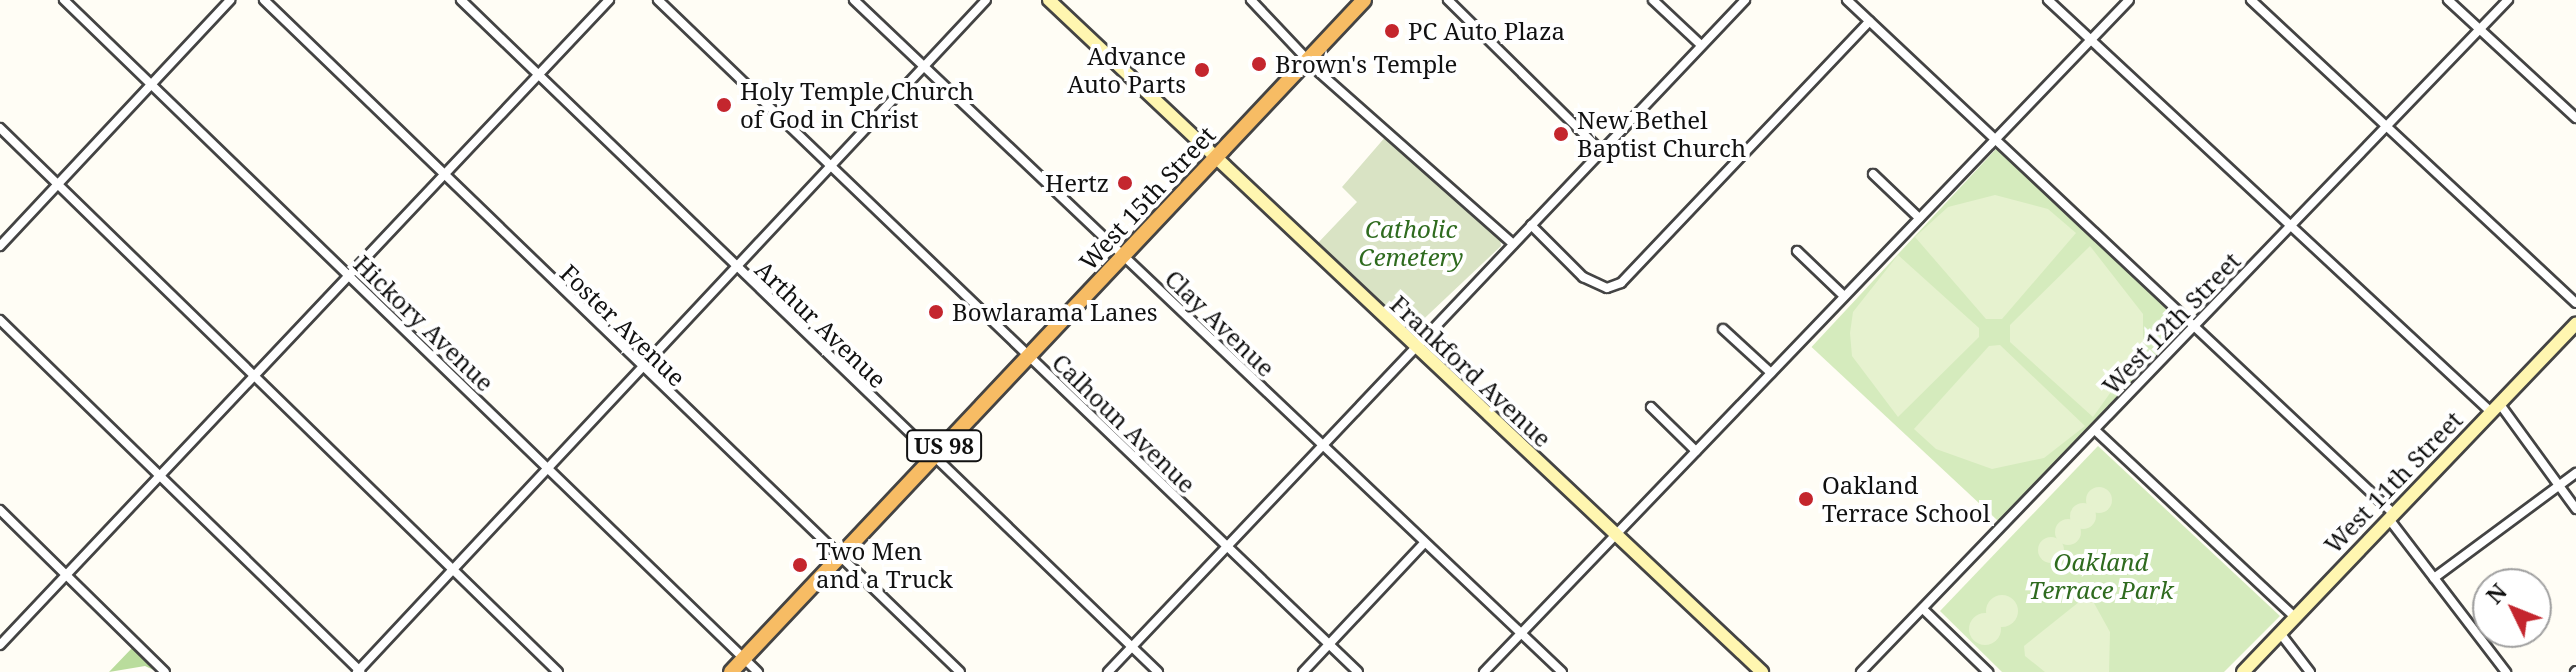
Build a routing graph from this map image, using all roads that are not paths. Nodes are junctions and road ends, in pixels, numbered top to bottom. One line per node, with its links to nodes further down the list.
1 (64, 0): 28 (street, Hickory Avenue)
2 (230, 0): 28 (street)
3 (264, 0): 37 (street, Foster Avenue)
4 (461, 0): 27 (street, Arthur Avenue)
5 (609, 0): 27 (street)
6 (658, 0): 35 (street, Calhoun Avenue)
7 (854, 0): 26 (street, Clay Avenue)
8 (986, 0): 26 (street)
9 (1049, 0): 34 (main road, Frankford Avenue)
10 (1251, 0): 25 (street)
11 (1364, 0): 25 (highway, West 15th Street / US 98)
12 (1448, 0): 33 (street)
13 (1653, 0): 24 (street)
14 (1745, 0): 24 (street)
15 (1847, 0): 21 (street)
16 (2048, 0): 23 (street)
17 (2129, 0): 23 (street)
18 (2251, 0): 31 (street)
19 (2448, 0): 22 (street)
20 (2508, 0): 22 (street, West 12th Street)
21 (1870, 21): 32 (street); 40 (street)
22 (2480, 30): 29 (street); 31 (street, West 12th Street)
23 (2091, 40): 32 (street); 41 (street)
24 (1701, 45): 33 (street)
25 (1307, 60): 34 (highway, West 15th Street / US 98); 42 (street)
26 (922, 67): 35 (street); 45 (street, Clay Avenue)
27 (538, 76): 37 (street); 46 (street, Arthur Avenue)
28 (151, 85): 38 (street); 47 (street, Hickory Avenue)
29 (2576, 118)
30 (0, 128): 38 (street)
31 (2385, 128): 41 (street, West 12th Street); 49 (street)
32 (1996, 138): 39 (street); 52 (street)
33 (1600, 150): 40 (street)
34 (1212, 160): 45 (highway, West 15th Street / US 98); 54 (main road, Frankford Avenue)
35 (828, 167): 46 (street); 55 (street, Calhoun Avenue)
36 (1873, 174): 39 (street)
37 (441, 177): 47 (street); 56 (street, Foster Avenue)
38 (57, 185): 43 (street); 58 (street)
39 (1919, 218): 48 (street)
40 (1531, 225): 42 (street)
41 (2290, 227): 52 (street, West 12th Street); 60 (street)
42 (1513, 244): 54 (street)
43 (0, 246)
44 (1797, 251): 48 (street)
45 (1121, 258): 55 (highway, West 15th Street / US 98); 62 (street, Clay Avenue)
46 (731, 266): 56 (street); 64 (street, Arthur Avenue)
47 (347, 277): 58 (street); 65 (street, Hickory Avenue)
48 (1844, 296): 57 (street)
49 (2576, 303)
50 (0, 320): 67 (street)
51 (2576, 323): 60 (main road, West 11th Street)
52 (2196, 326): 61 (street, West 12th Street); 71 (street)
53 (1723, 329): 57 (street)
54 (1413, 347): 62 (street); 72 (main road, Frankford Avenue)
55 (1027, 358): 64 (highway, West 15th Street / US 98); 74 (street, Calhoun Avenue)
56 (637, 368): 65 (street); 75 (street, Foster Avenue)
57 (1771, 373): 63 (street)
58 (253, 378): 67 (street); 76 (street)
59 (1651, 407): 63 (street)
60 (2495, 408): 68 (street); 71 (main road, West 11th Street)
61 (2096, 431): 79 (street, West 12th Street); 80 (street)
62 (1319, 445): 73 (street, Clay Avenue); 74 (street)
63 (1696, 451): 72 (street)
64 (932, 459): 75 (highway, West 15th Street / US 98); 85 (street, Arthur Avenue)
65 (544, 467): 76 (street); 86 (street, Hickory Avenue)
66 (2576, 473): 68 (street)
67 (159, 476): 77 (street); 87 (street)
68 (2559, 486): 69 (street); 78 (street)
69 (2576, 509)
70 (0, 510): 77 (street)
71 (2392, 516): 78 (street); 80 (main road, West 11th Street)
72 (1613, 534): 81 (street); 99 (main road, Frankford Avenue)
73 (1423, 544): 81 (street, Clay Avenue); 84 (street)
74 (1225, 547): 84 (street, Calhoun Avenue); 85 (street)
75 (839, 558): 86 (highway, West 15th Street / US 98); 92 (street, Foster Avenue)
76 (450, 567): 87 (street); 89 (street)
77 (67, 574): 83 (street); 88 (street)
78 (2434, 578): 104 (street)
79 (1923, 609): 100 (street, West 12th Street); 101 (street)
80 (2295, 617): 82 (main road, West 11th Street)
81 (1520, 633): 97 (street); 98 (street, Clay Avenue)
82 (2280, 633): 102 (main road, West 11th Street); 103 (street)
83 (0, 645)
84 (1329, 645): 95 (street); 96 (street, Calhoun Avenue)
85 (1132, 647): 93 (street); 94 (street, Arthur Avenue)
86 (744, 659): 90 (highway, West 15th Street / US 98); 91 (street, Hickory Avenue)
87 (359, 671)
88 (165, 672)
89 (558, 672)
90 (731, 672)
91 (758, 672)
92 (960, 672)
93 (1108, 672)
94 (1158, 672)
95 (1303, 672)
96 (1358, 672)
97 (1484, 672)
98 (1562, 672)
99 (1762, 672)
100 (1861, 672)
101 (1988, 672)
102 (2243, 672)
103 (2310, 672)
104 (2506, 672)

